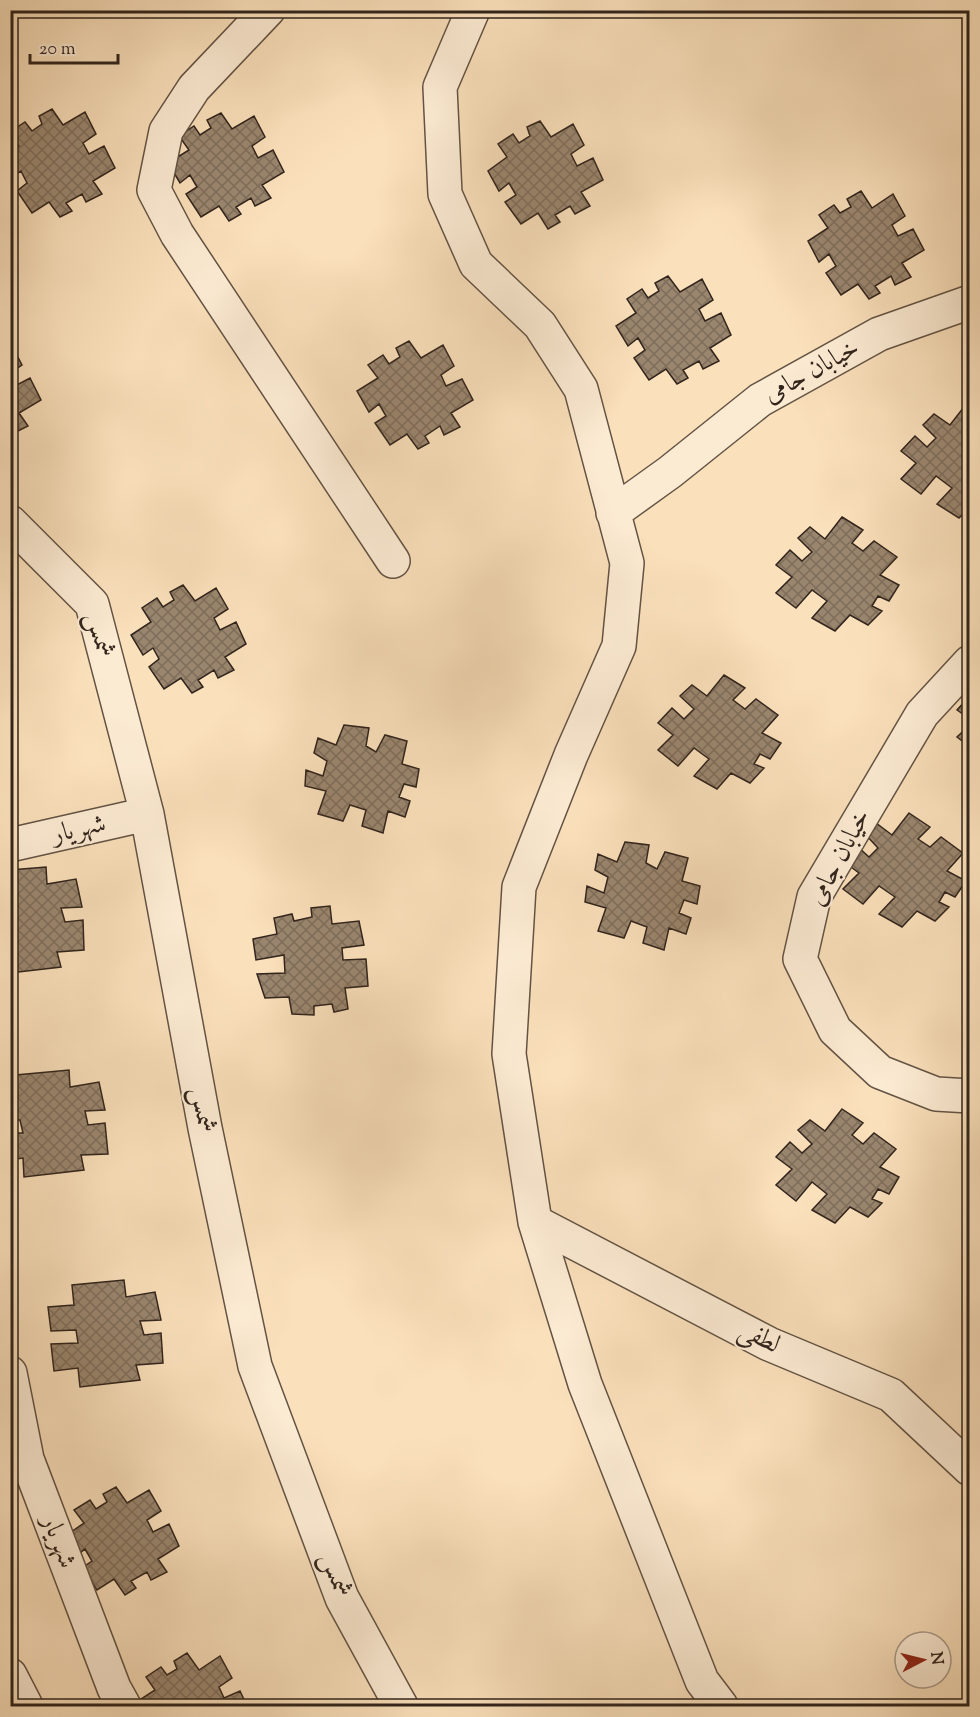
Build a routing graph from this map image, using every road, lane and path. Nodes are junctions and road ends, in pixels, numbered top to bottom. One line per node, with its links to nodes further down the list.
1 (268, 10): 6 (street)
2 (473, 10): 4 (street)
3 (969, 302): 4 (street, خیابان جامی)
4 (613, 513): 11 (street)
5 (10, 522): 8 (street, شمس)
6 (393, 561)
7 (969, 662): 10 (street, خیابان جامی)
8 (147, 814): 9 (street, شهریار); 17 (street, شمس)
9 (10, 845)
10 (969, 1096)
11 (535, 1222): 13 (street, لطفی); 18 (street)
12 (10, 1373): 16 (street, شهریار)
13 (969, 1469)
14 (10, 1675): 15 (street)
15 (26, 1707)
16 (124, 1707)
17 (401, 1707)
18 (721, 1707)

